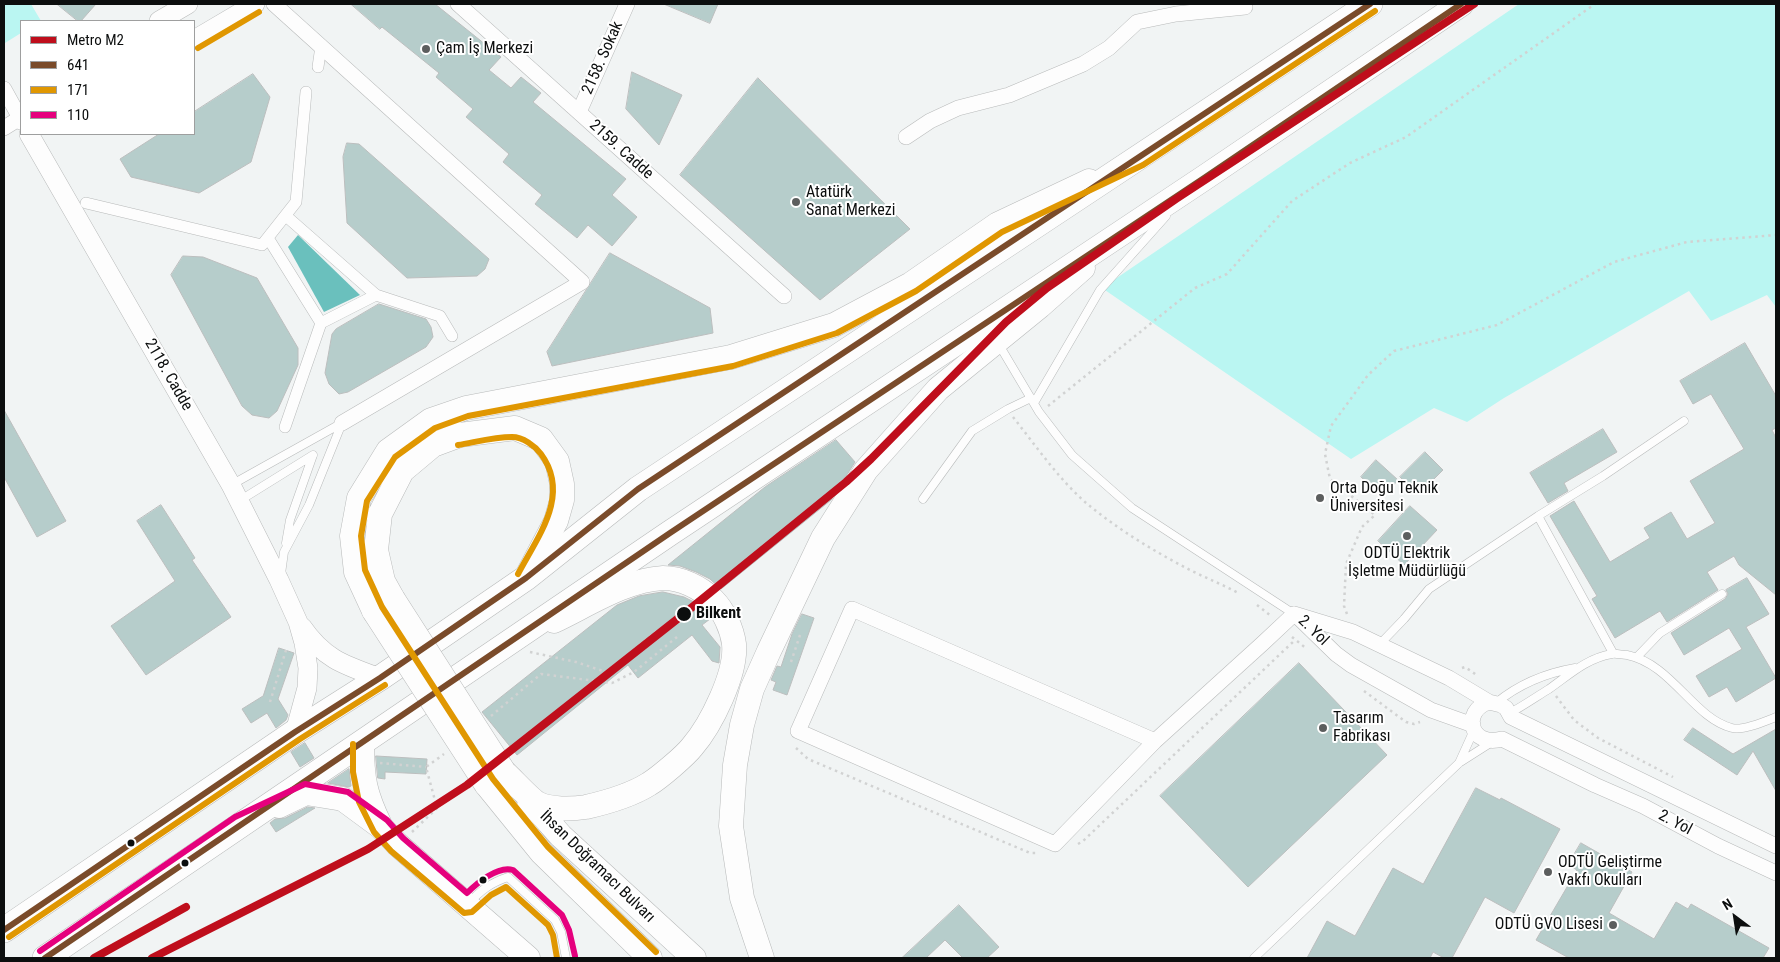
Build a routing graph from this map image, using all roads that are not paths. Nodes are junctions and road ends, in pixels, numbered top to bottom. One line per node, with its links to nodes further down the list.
1 (188, 4): 9 (street)
2 (255, 4): 10 (street)
3 (274, 4): 11 (street)
4 (458, 4): 15 (street, 2159. Cadde)
5 (627, 4): 15 (street, 2158. Sokak)
6 (1370, 4): 21 (highway)
7 (1460, 4): 22 (highway)
8 (1247, 5): 20 (street)
9 (161, 20)
10 (195, 39)
11 (321, 46): 12 (street); 34 (street)
12 (318, 67)
13 (4, 90): 16 (street, 2118. Cadde)
14 (306, 92): 24 (street)
15 (579, 112): 28 (street, 2159. Cadde)
16 (20, 116)
17 (20, 122): 18 (street)
18 (4, 128)
19 (31, 135): 36 (street, 2118. Cadde)
20 (906, 137)
21 (1138, 158): 40 (highway); 43 (main road)
22 (1204, 178): 25 (highway); 32 (lane)
23 (86, 203): 26 (street)
24 (286, 216): 26 (street); 27 (street)
25 (1124, 231): 31 (main road); 47 (highway)
26 (268, 238): 29 (street)
27 (376, 295): 29 (street); 30 (street)
28 (784, 296)
29 (321, 323): 35 (street)
30 (452, 336)
31 (996, 341): 32 (lane); 73 (main road)
32 (1032, 400): 37 (lane); 44 (lane)
33 (1684, 421): 38 (lane)
34 (342, 423): 36 (lane); 39 (lane)
35 (284, 427)
36 (235, 493): 39 (lane); 41 (street, 2118. Cadde)
37 (923, 500)
38 (1538, 516): 46 (lane); 48 (lane)
39 (284, 552): 41 (lane)
40 (526, 578): 43 (main road); 51 (highway)
41 (280, 580): 45 (street, 2118. Cadde)
42 (1722, 594): 49 (lane)
43 (384, 605): 61 (main road, bridge)
44 (1294, 614): 46 (street, 2. Yol); 55 (street, 2. Yol); 58 (street)
45 (298, 622): 51 (street); 56 (street)
46 (1379, 645): 52 (street, 2. Yol)
47 (506, 646): 59 (highway); 61 (main road)
48 (1613, 653): 49 (lane); 50 (lane)
49 (1637, 657): 54 (lane)
50 (1577, 668): 52 (lane); 53 (lane)
51 (380, 678): 56 (highway)
52 (1493, 702): 53 (street, 2. Yol); 55 (street)
53 (1511, 715): 57 (street); 64 (street, 2. Yol)
54 (1776, 716)
55 (1473, 727): 57 (street, 2. Yol); 60 (lane)
56 (295, 732): 67 (highway)
57 (1497, 740): 60 (lane); 65 (street, 2. Yol)
58 (1155, 741): 58 (street)
59 (369, 753): 62 (highway); 63 (main road)
60 (1459, 763): 74 (lane)
61 (495, 778): 71 (main road); 72 (main road, İhsan Doğramacı Bulvarı)
62 (239, 825): 63 (main road); 68 (highway)
63 (381, 827): 66 (main road)
64 (1776, 846)
65 (1776, 874)
66 (467, 905): 69 (main road); 70 (lane)
67 (4, 930)
68 (45, 958)
69 (528, 958)
70 (566, 958)
71 (650, 958)
72 (694, 958)
73 (762, 958)
74 (1254, 958)

